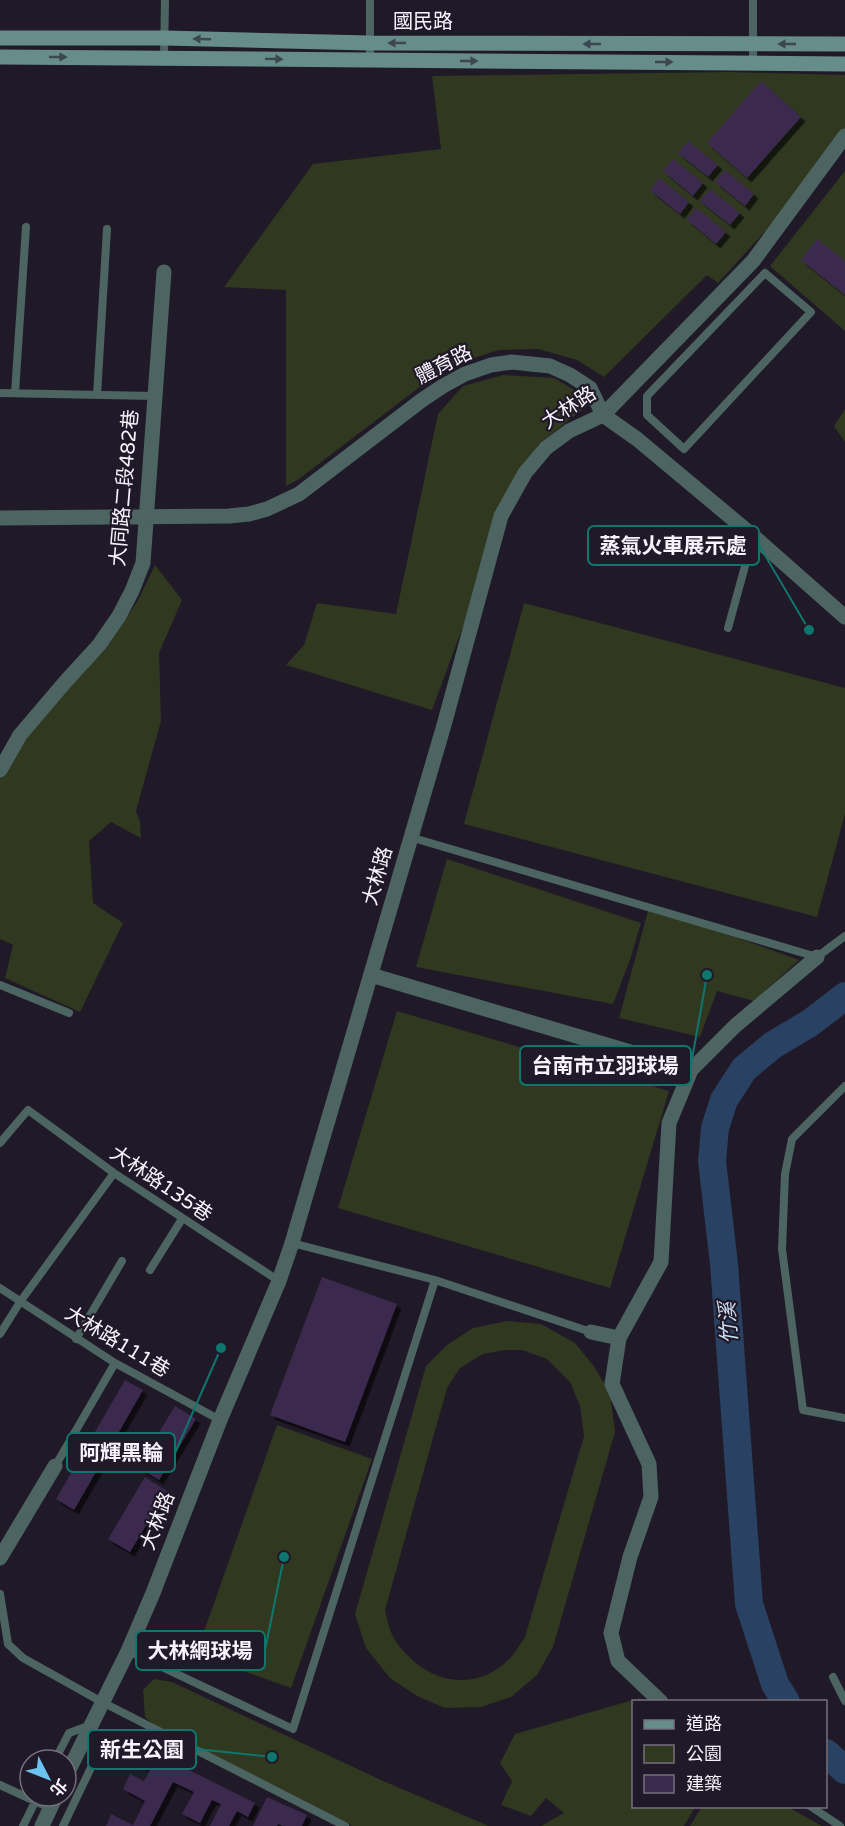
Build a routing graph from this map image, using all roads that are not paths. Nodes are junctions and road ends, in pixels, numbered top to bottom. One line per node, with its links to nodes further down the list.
1 (165, 0): 5 (lane)
2 (370, 0): 6 (lane)
3 (753, 0): 8 (lane)
4 (0, 38): 5 (street, 國民路)
5 (165, 38): 6 (street, 國民路, one-way to 5); 10 (lane)
6 (369, 43): 8 (street, 國民路, one-way to 6); 11 (lane)
7 (845, 44): 8 (street, 國民路, one-way to 8)
8 (753, 45): 12 (lane)
9 (0, 57): 10 (street, 國民路, one-way to 10)
10 (164, 58): 11 (street, 國民路, one-way to 11)
11 (370, 61): 12 (street, 國民路, one-way to 12)
12 (753, 62): 13 (street, 國民路)
13 (845, 64)
14 (845, 136): 17 (street, 大林路)
15 (26, 226): 21 (lane)
16 (107, 229): 22 (lane)
17 (753, 261): 19 (lane); 24 (street, 大林路)
18 (164, 272): 23 (street, 大同路二段482巷)
19 (765, 273): 19 (lane)
20 (0, 393): 21 (lane)
21 (15, 393): 22 (lane)
22 (96, 395): 23 (lane)
23 (154, 396): 25 (street, 大同路二段482巷)
24 (603, 415): 25 (street, 體育路); 27 (street, 體育路); 31 (street, 大林路)
25 (146, 517): 26 (street, 體育路); 30 (street, 大同路二段482巷)
26 (0, 518)
27 (752, 535): 28 (street, 體育路); 29 (lane)
28 (845, 617)
29 (728, 628)
30 (0, 770)
31 (410, 837): 33 (lane); 34 (street, 大林路)
32 (845, 936): 33 (lane)
33 (818, 957): 37 (street)
34 (371, 975): 37 (street); 42 (street, 大林路)
35 (0, 985): 36 (lane)
36 (69, 1013)
37 (691, 1070): 51 (street)
38 (845, 1086): 54 (lane)
39 (0, 1143): 40 (lane, 大林路135巷)
40 (114, 1173): 41 (lane, 大林路135巷); 48 (lane)
41 (182, 1219): 44 (lane); 46 (lane, 大林路135巷)
42 (292, 1243): 45 (lane); 46 (street, 大林路)
43 (122, 1261): 52 (lane)
44 (150, 1270)
45 (435, 1280): 49 (lane); 59 (lane)
46 (279, 1281): 55 (street, 大林路)
47 (0, 1288): 48 (lane, 大林路111巷)
48 (20, 1302): 50 (lane); 52 (lane, 大林路111巷)
49 (591, 1332): 51 (street)
50 (0, 1334)
51 (618, 1338): 61 (street)
52 (76, 1339): 53 (lane, 大林路111巷)
53 (116, 1363): 55 (lane, 大林路111巷); 56 (lane)
54 (845, 1418)
55 (220, 1420): 59 (street, 大林路)
56 (56, 1465): 57 (street)
57 (0, 1558)
58 (0, 1594): 63 (lane)
59 (128, 1651): 63 (street, 大林路)
60 (833, 1677): 62 (lane)
61 (660, 1700)
62 (845, 1701)
63 (102, 1702): 64 (street, 大林路); 72 (lane)
64 (91, 1725): 65 (lane); 66 (street, 大林路); 75 (lane)
65 (62, 1748)
66 (78, 1752)
67 (0, 1785): 68 (lane)
68 (18, 1792)
69 (32, 1808): 73 (lane)
70 (50, 1808): 74 (street)
71 (813, 1808): 78 (lane)
72 (327, 1817): 76 (lane); 77 (lane)
73 (23, 1826)
74 (42, 1826)
75 (63, 1826)
76 (322, 1826)
77 (345, 1826)
78 (840, 1826)

